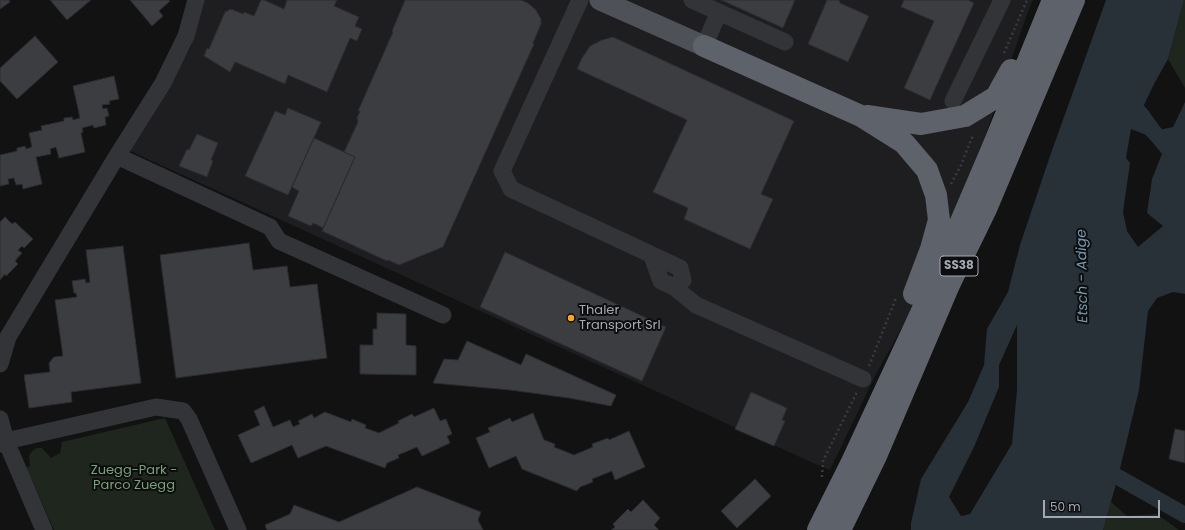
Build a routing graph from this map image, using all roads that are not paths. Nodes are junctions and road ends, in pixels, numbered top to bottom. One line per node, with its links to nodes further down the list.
1 (196, 0): 14 (street)
2 (580, 0): 17 (street)
3 (600, 0): 10 (main road)
4 (692, 0): 8 (street)
5 (1002, 0): 12 (street)
6 (1053, 0): 11 (highway, SS38)
7 (1074, 0): 24 (highway, SS38)
8 (719, 12): 9 (street); 10 (street)
9 (785, 42)
10 (704, 46): 13 (highway)
11 (1033, 49): 13 (highway); 20 (highway, SS38)
12 (953, 101)
13 (861, 116): 20 (highway)
14 (117, 156): 15 (street); 16 (street)
15 (443, 315)
16 (0, 364)
17 (863, 379)
18 (0, 419): 19 (street)
19 (3, 443): 21 (street); 22 (street)
20 (852, 462): 23 (highway, SS38)
21 (44, 530)
22 (238, 530)
23 (818, 530)
24 (840, 530)

